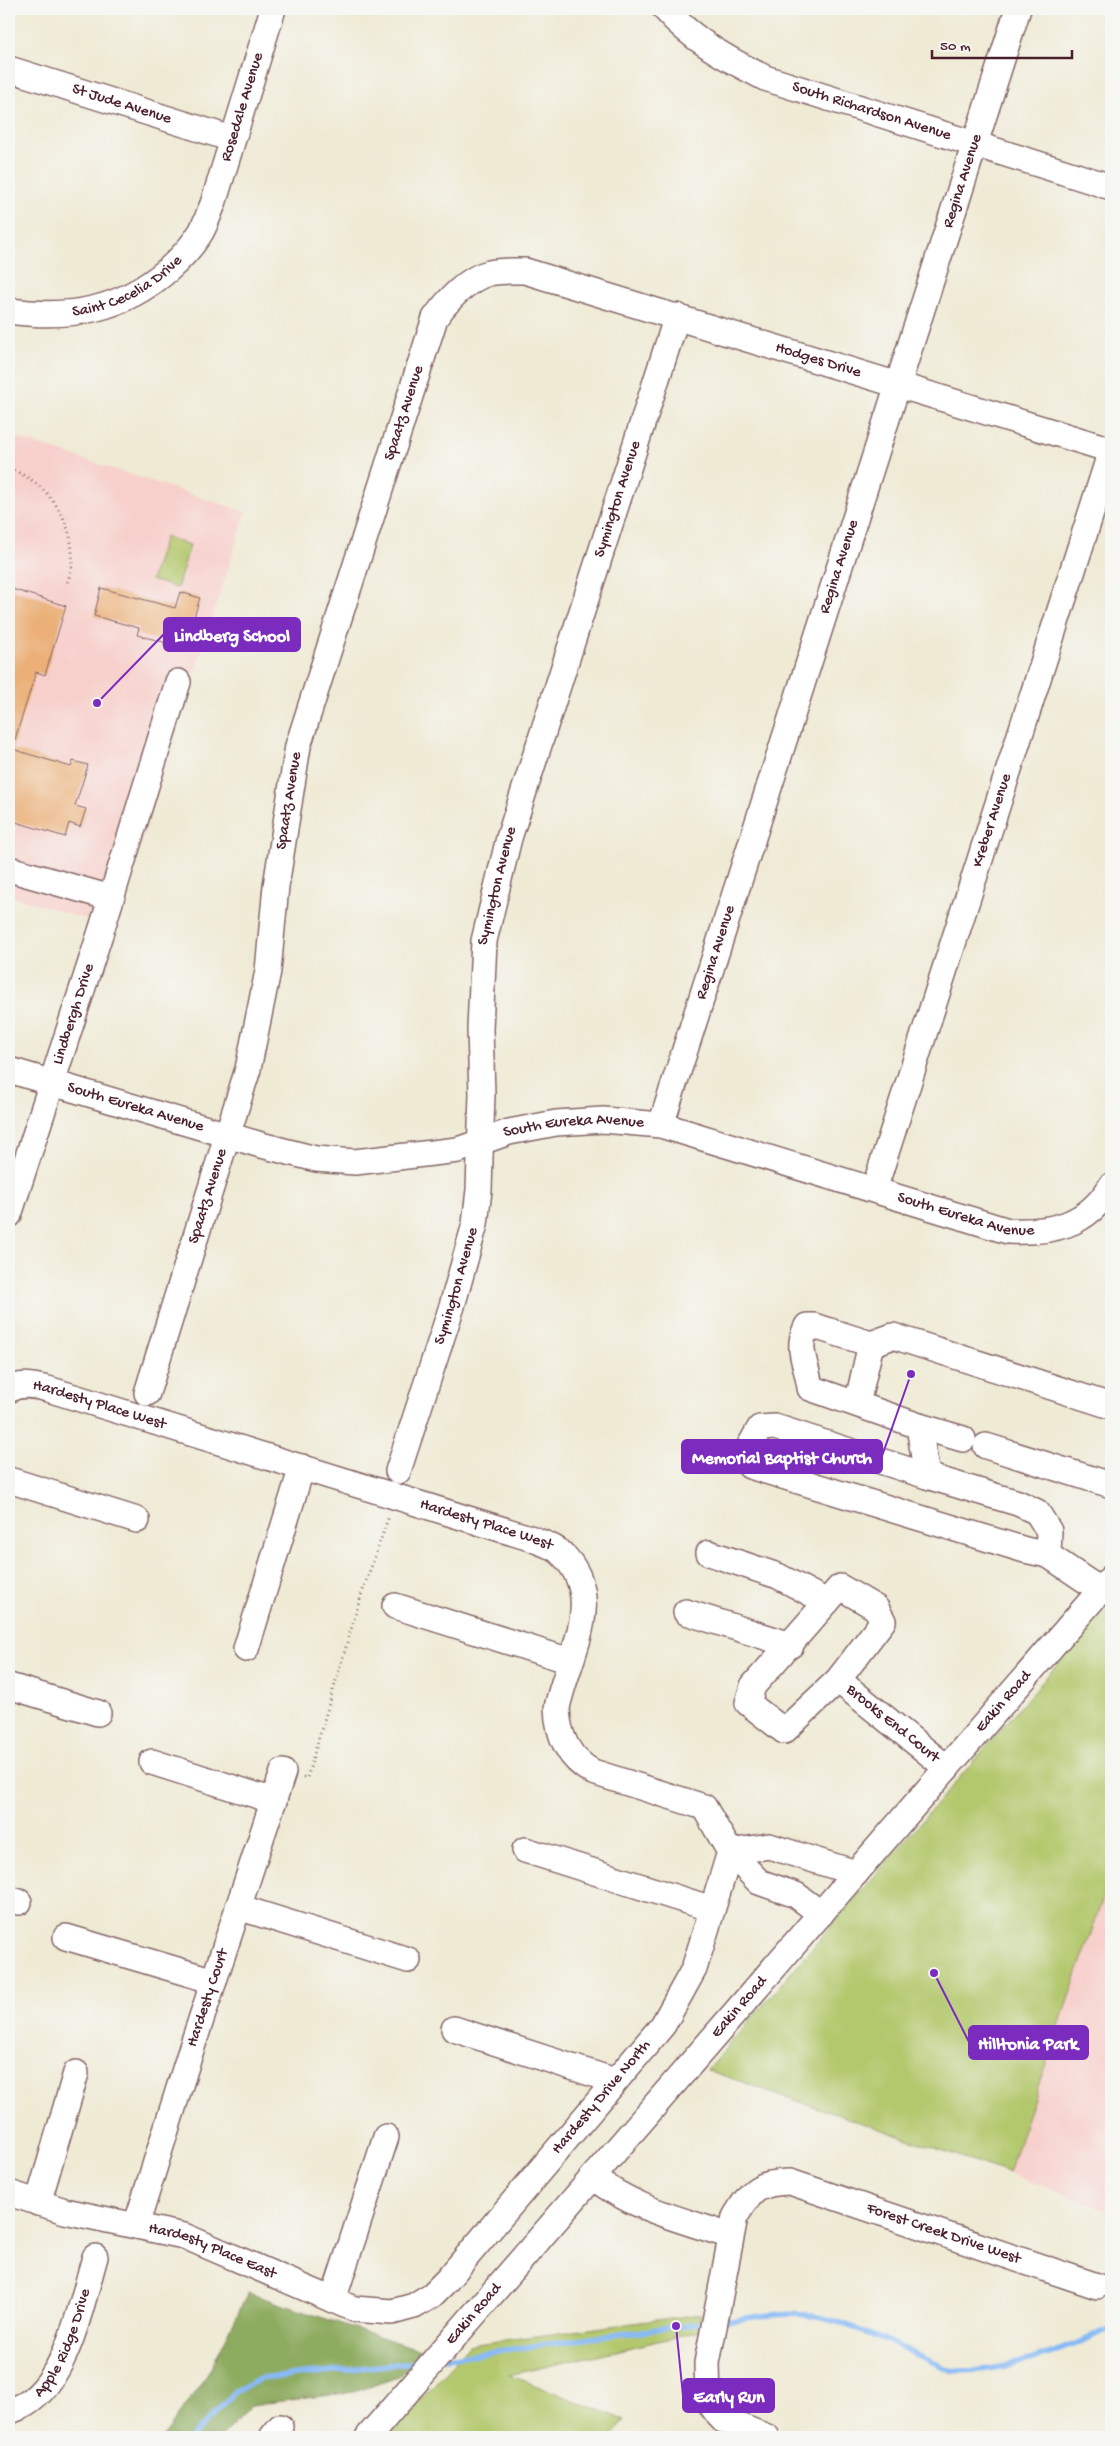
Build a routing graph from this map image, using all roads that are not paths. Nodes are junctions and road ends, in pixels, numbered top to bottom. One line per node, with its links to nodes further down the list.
1 (273, 9): 5 (street, Rosedale Avenue)
2 (665, 9): 6 (street, South Richardson Avenue)
3 (1018, 9): 6 (street, Regina Avenue)
4 (9, 69): 5 (street, St Jude Avenue)
5 (232, 139): 8 (street, Rosedale Avenue)
6 (974, 145): 7 (street, South Richardson Avenue); 12 (street, Regina Avenue)
7 (1111, 186)
8 (213, 204): 10 (street, Saint Cecelia Drive)
9 (525, 270): 11 (street, Hodges Drive); 20 (street, Spaatz Avenue)
10 (9, 311)
11 (677, 316): 12 (street, Hodges Drive); 21 (street, Symington Avenue)
12 (898, 384): 13 (street, Hodges Drive); 19 (street, Regina Avenue)
13 (1111, 450): 23 (street, Kreber Avenue)
14 (178, 682): 16 (street, Lindbergh Drive)
15 (9, 868): 16 (street)
16 (111, 898): 18 (street, Lindbergh Drive)
17 (9, 1070): 18 (street, South Eureka Avenue)
18 (53, 1082): 20 (street, South Eureka Avenue); 24 (street, Lindbergh Drive)
19 (661, 1125): 21 (street, South Eureka Avenue); 23 (street, South Eureka Avenue)
20 (227, 1134): 21 (street, South Eureka Avenue); 27 (street, Spaatz Avenue)
21 (480, 1142): 32 (street, Symington Avenue)
22 (1111, 1186): 23 (street, South Eureka Avenue)
23 (874, 1190)
24 (9, 1215)
25 (871, 1344): 28 (street); 28 (street); 29 (street)
26 (11, 1389): 31 (street, Hardesty Place West)
27 (147, 1393)
28 (856, 1404): 30 (street)
29 (1111, 1406)
30 (919, 1426): 33 (street); 35 (street)
31 (302, 1467): 44 (street); 45 (street, Hardesty Place West)
32 (398, 1471)
33 (927, 1476): 38 (street); 38 (street)
34 (9, 1480): 36 (street)
35 (1111, 1485)
36 (138, 1520)
37 (709, 1553): 40 (street)
38 (1048, 1555): 39 (street)
39 (1106, 1584): 50 (street, Eakin Road)
40 (827, 1602): 43 (street); 46 (street)
41 (395, 1606): 45 (street)
42 (686, 1612): 43 (street)
43 (790, 1645): 46 (street)
44 (246, 1649)
45 (570, 1661): 54 (street, Hardesty Place West)
46 (838, 1680): 50 (street, Brooks End Court)
47 (9, 1686): 48 (street)
48 (98, 1713)
49 (152, 1762): 52 (street)
50 (947, 1768): 55 (street, Eakin Road)
51 (283, 1772): 52 (street, Hardesty Court)
52 (274, 1801): 56 (street, Hardesty Court)
53 (525, 1850): 57 (street)
54 (730, 1852): 55 (street); 57 (street, Hardesty Drive North); 58 (street, Hardesty Place West)
55 (856, 1873): 58 (street, Eakin Road)
56 (238, 1907): 60 (street); 61 (street, Hardesty Court)
57 (712, 1909): 64 (street, Hardesty Drive North)
58 (821, 1914): 66 (street, Eakin Road)
59 (66, 1937): 61 (street)
60 (408, 1960)
61 (214, 1981): 69 (street, Hardesty Court)
62 (454, 2029): 64 (street)
63 (76, 2073): 68 (street)
64 (615, 2081): 74 (street, Hardesty Drive North)
65 (386, 2138): 73 (street)
66 (593, 2177): 70 (street); 76 (street, Eakin Road)
67 (9, 2193): 68 (street, Hardesty Place East)
68 (38, 2203): 69 (street, Hardesty Place East)
69 (136, 2226): 73 (street, Hardesty Place East)
70 (730, 2236): 72 (street, Forest Creek Drive West); 77 (street)
71 (95, 2257): 75 (street, Apple Ridge Drive)
72 (1096, 2286)
73 (333, 2300): 74 (street, Hardesty Place East)
74 (414, 2306)
75 (9, 2412)
76 (368, 2437)
77 (766, 2437)

